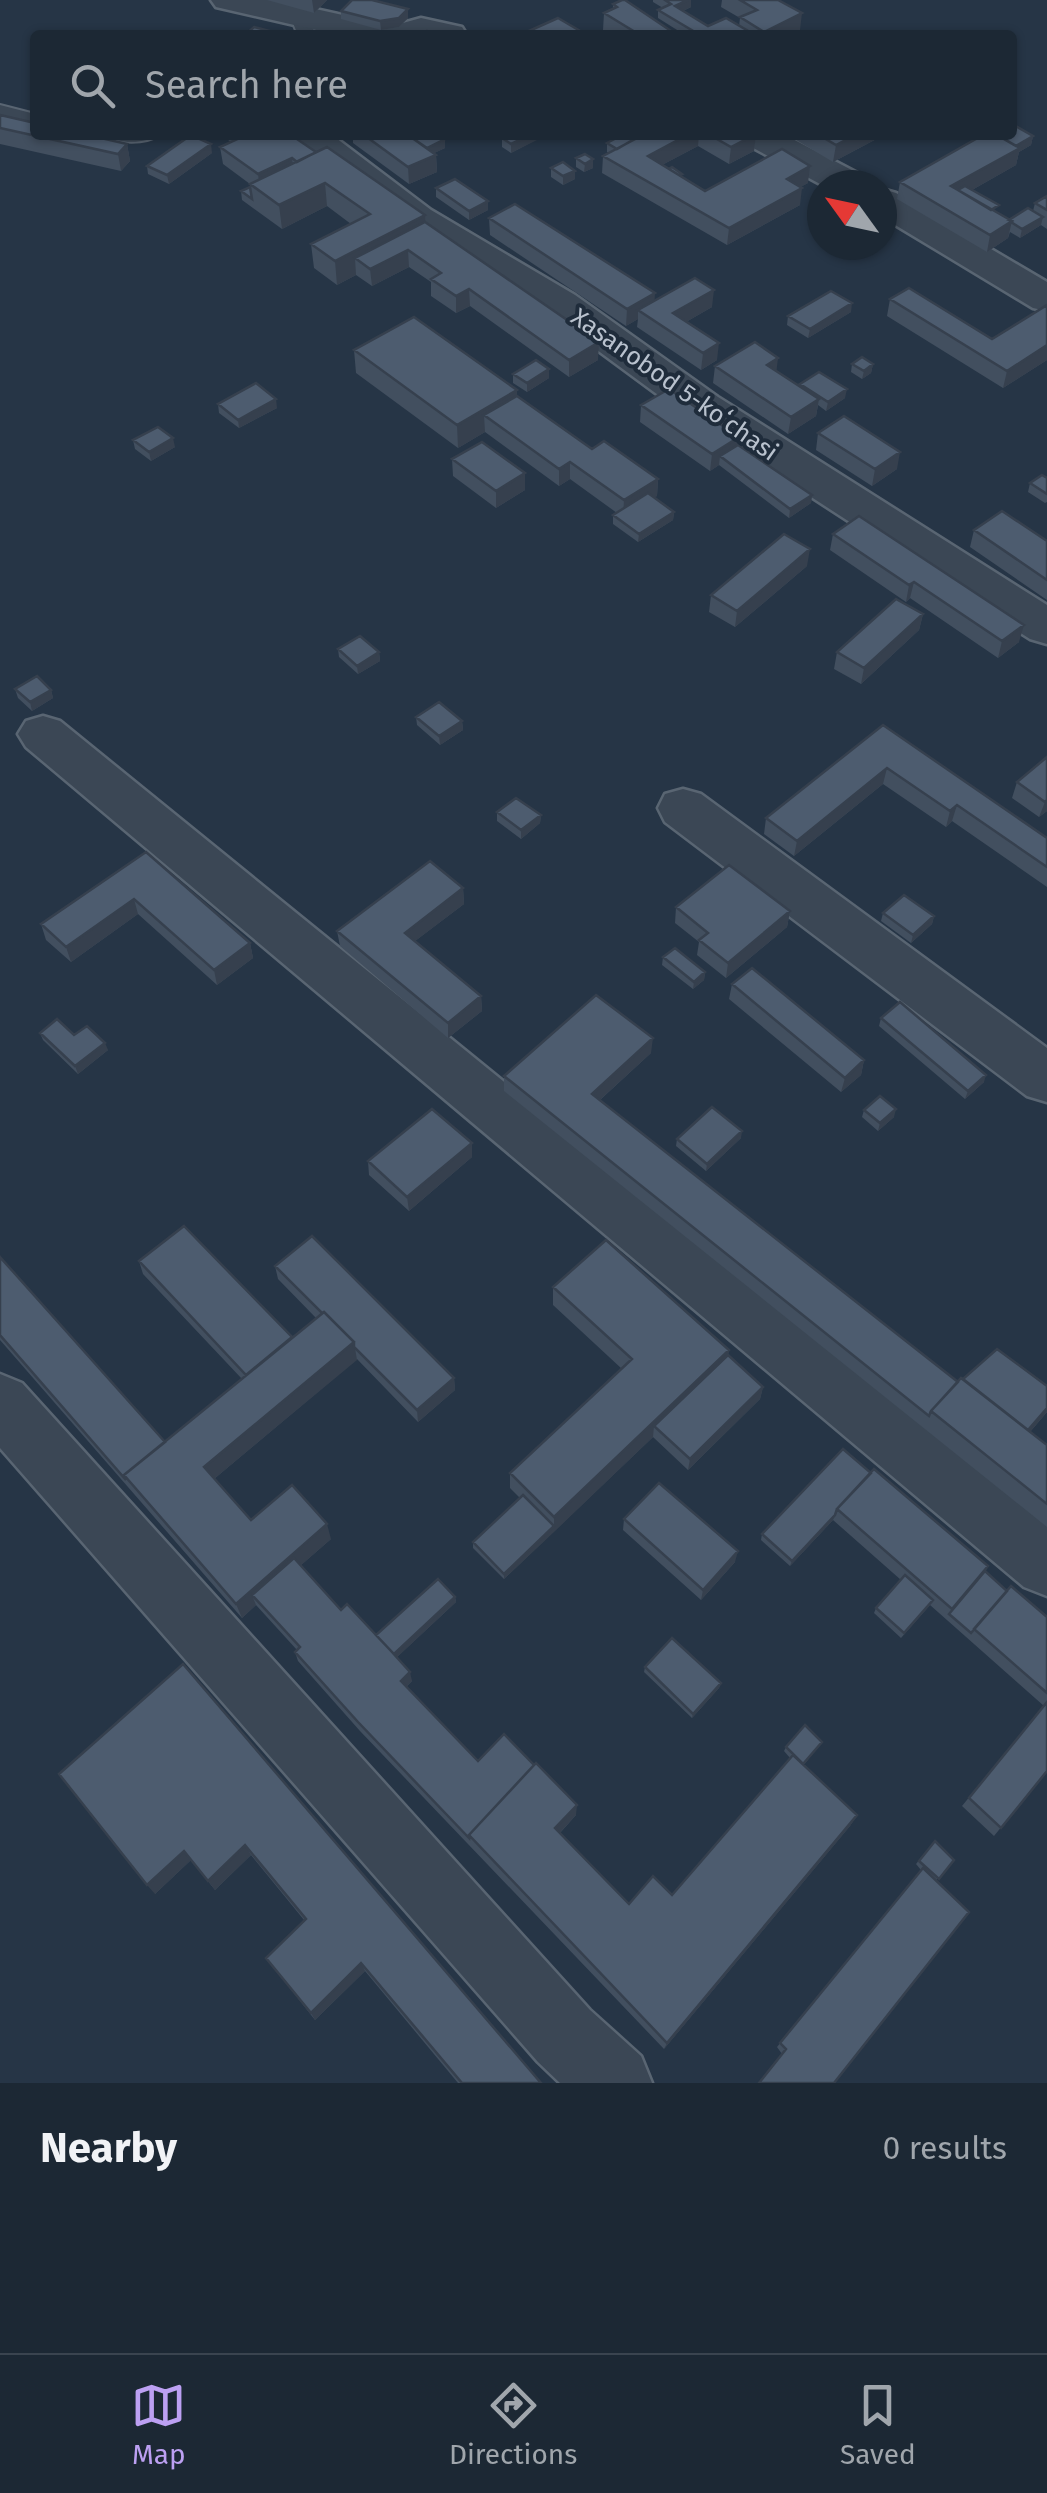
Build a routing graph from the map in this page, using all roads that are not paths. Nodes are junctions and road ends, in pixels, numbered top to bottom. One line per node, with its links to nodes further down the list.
1 (228, 0): 2 (street)
2 (303, 26): 3 (street)
3 (340, 30)
4 (0, 111): 5 (lane)
5 (30, 119)
6 (315, 140): 11 (street, Xasanobod 5-koʻchasi)
7 (766, 140): 8 (street)
8 (823, 170)
9 (897, 210): 10 (street)
10 (1047, 299)
11 (1047, 626)
12 (42, 734): 16 (street)
13 (682, 808): 14 (street)
14 (1047, 1079)
15 (0, 1403): 17 (street)
16 (1047, 1564)
17 (614, 2083)

